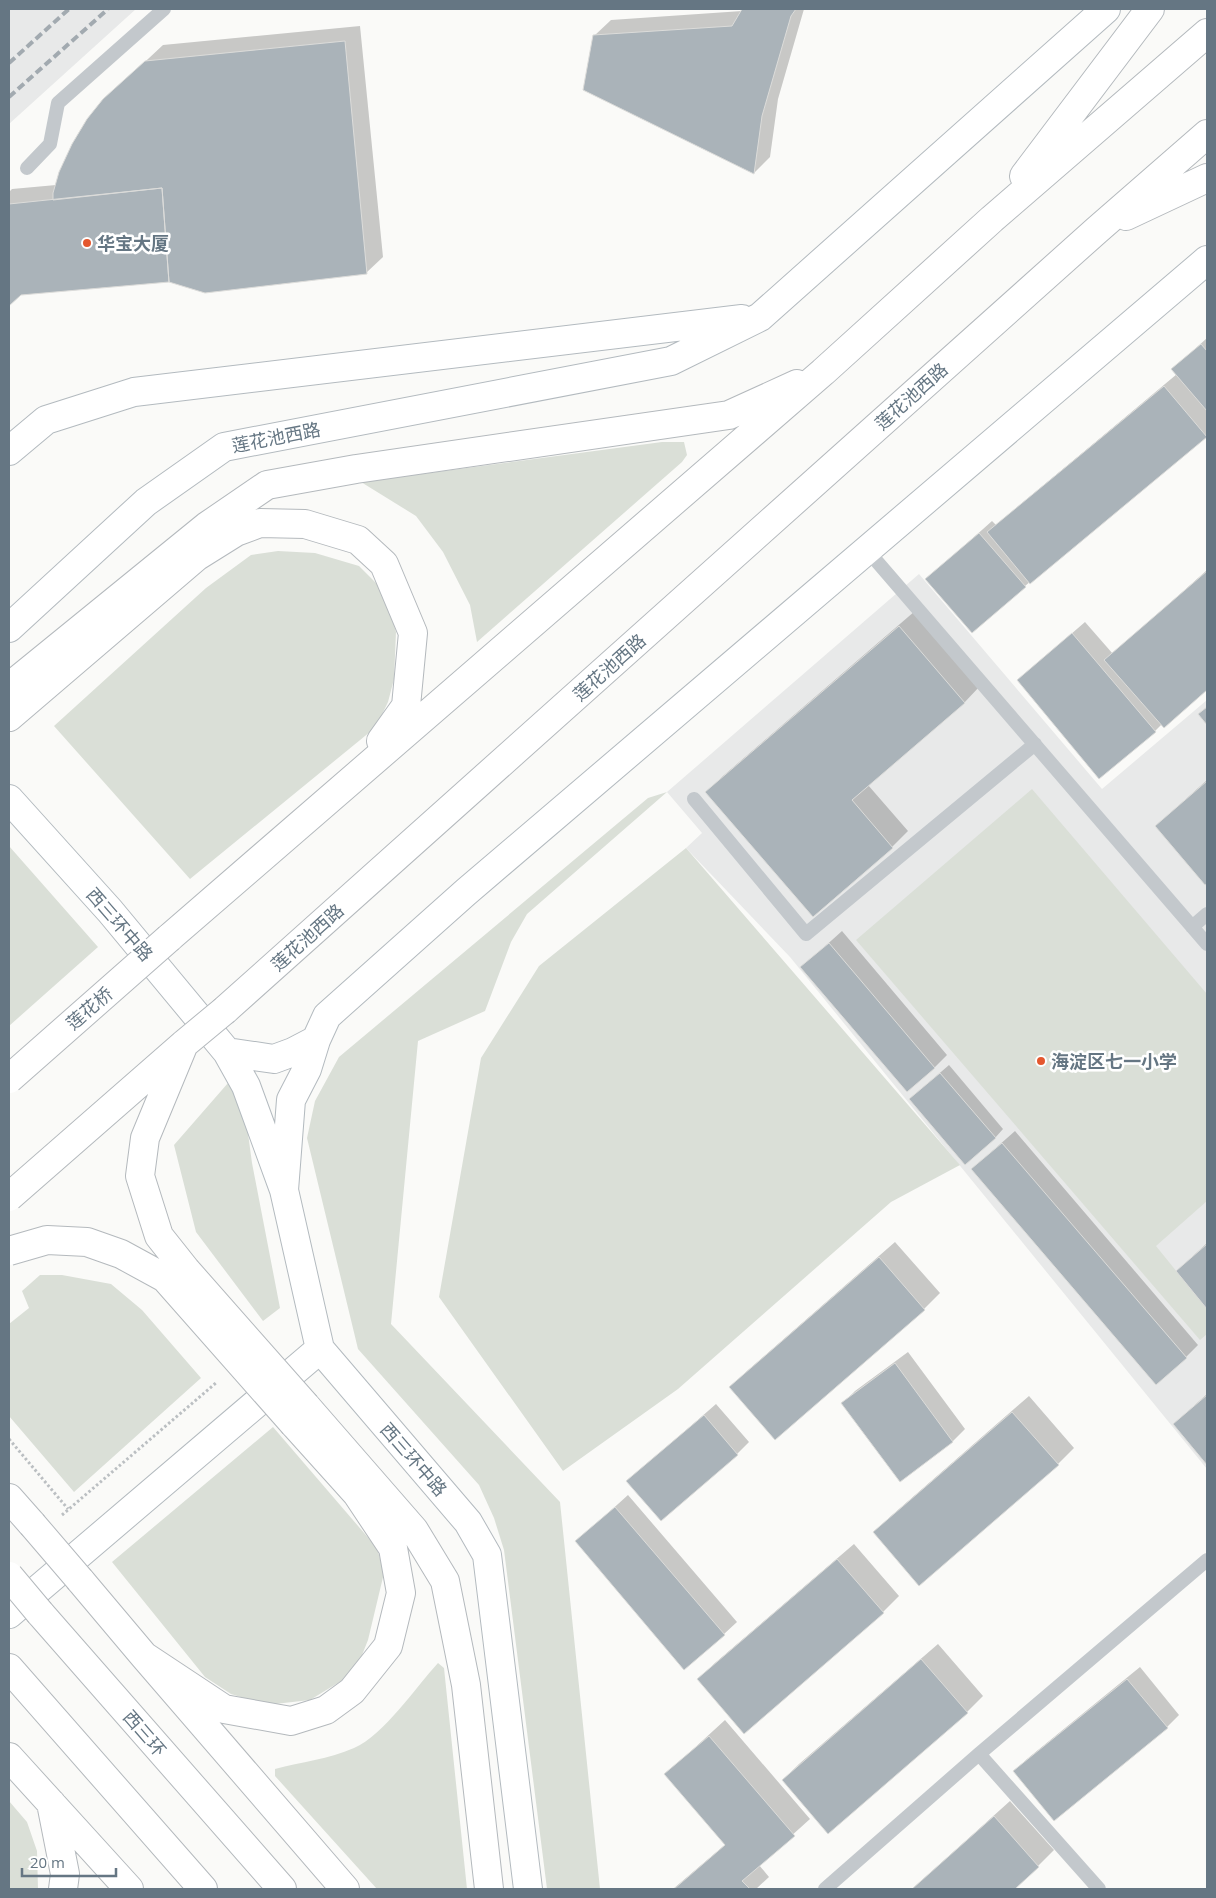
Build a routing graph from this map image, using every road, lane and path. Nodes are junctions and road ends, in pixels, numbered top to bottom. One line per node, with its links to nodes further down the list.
1 (164, 9): 6 (lane)
2 (1106, 9): 11 (main road, 莲花池西路)
3 (1150, 9): 8 (main road)
4 (1207, 33): 8 (main road)
5 (1207, 134): 9 (main road, 莲花池西路)
6 (27, 168)
7 (1207, 178): 9 (main road)
8 (992, 219): 12 (main road)
9 (1097, 230): 25 (main road, 莲花池西路, bridge)
10 (1207, 260): 14 (main road)
11 (760, 317): 13 (main road); 15 (main road, 莲花池西路)
12 (823, 372): 16 (main road); 18 (main road)
13 (9, 450)
14 (868, 550): 17 (lane); 24 (main road)
15 (9, 628)
16 (14, 697): 18 (main road)
17 (1035, 744): 20 (lane); 22 (lane)
18 (348, 784): 27 (main road, 莲花桥, bridge)
19 (9, 799): 26 (main road, 西三环中路)
20 (694, 799)
21 (1207, 914): 22 (lane)
22 (1192, 927): 23 (lane)
23 (1207, 944)
24 (316, 1040): 26 (main road); 28 (main road)
25 (184, 1044): 29 (main road, 莲花池西路, bridge); 32 (main road, bridge)
26 (227, 1052): 28 (main road, 西三环中路)
27 (9, 1078)
28 (284, 1190): 31 (main road, 西三环中路)
29 (9, 1197)
30 (9, 1251): 32 (main road, bridge)
31 (320, 1350): 38 (main road); 50 (main road, 西三环中路)
32 (300, 1415): 39 (main road); 49 (main road)
33 (9, 1439): 35 (path)
34 (9, 1498): 39 (main road, bridge)
35 (68, 1509)
36 (1207, 1560): 41 (lane)
37 (9, 1576): 47 (main road, 西三环, bridge)
38 (9, 1614)
39 (144, 1656): 48 (main road)
40 (9, 1668): 46 (main road)
41 (978, 1754): 51 (lane); 52 (lane)
42 (9, 1757): 43 (main road)
43 (51, 1803): 44 (main road); 45 (main road)
44 (63, 1889)
45 (129, 1889)
46 (203, 1889)
47 (282, 1889)
48 (345, 1889)
49 (489, 1889)
50 (528, 1889)
51 (824, 1889)
52 (1099, 1889)

